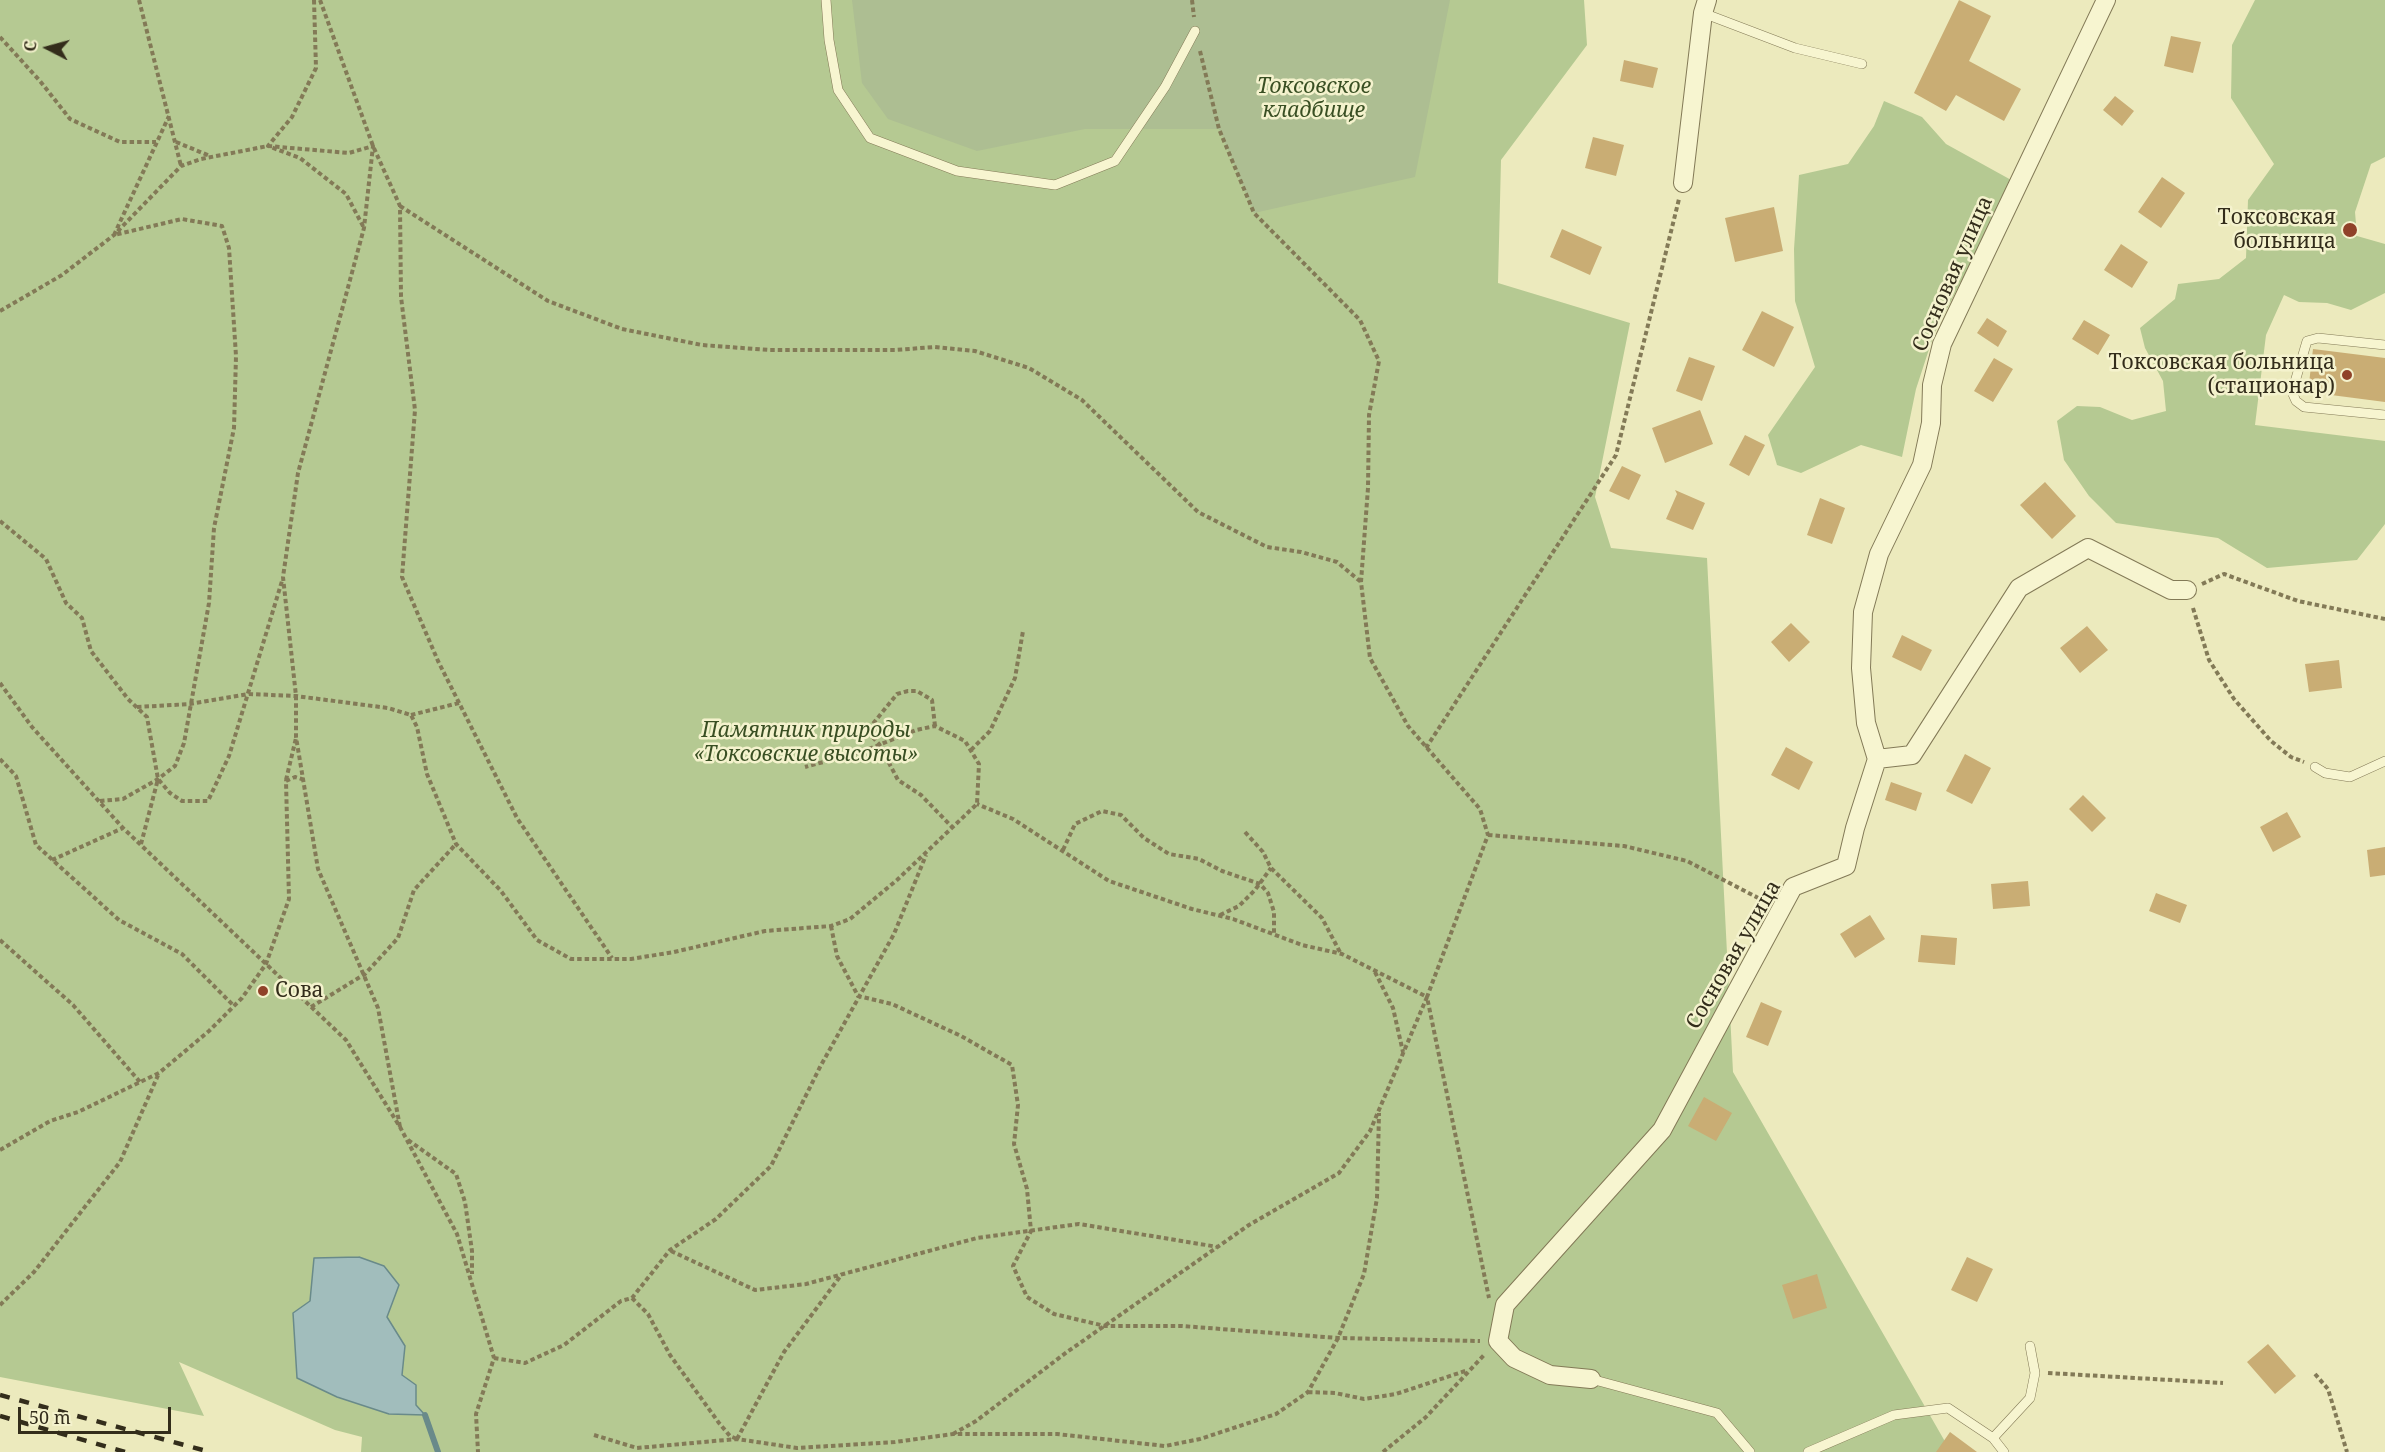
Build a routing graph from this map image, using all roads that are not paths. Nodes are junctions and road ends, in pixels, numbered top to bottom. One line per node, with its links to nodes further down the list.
1 (826, 0): 4 (lane)
2 (2106, 0): 10 (street, Сосновая улица)
3 (1705, 6): 5 (lane); 6 (street)
4 (1194, 31)
5 (1862, 64)
6 (1683, 183)
7 (2385, 345): 8 (lane)
8 (2385, 416)
9 (2187, 590): 10 (street)
10 (1877, 759): 14 (street, Сосновая улица)
11 (2385, 761): 12 (lane)
12 (2315, 767)
13 (2030, 1346): 15 (lane)
14 (1591, 1379): 16 (lane)
15 (1993, 1438): 17 (lane); 18 (lane)
16 (1750, 1452)
17 (1808, 1452)
18 (2004, 1452)

